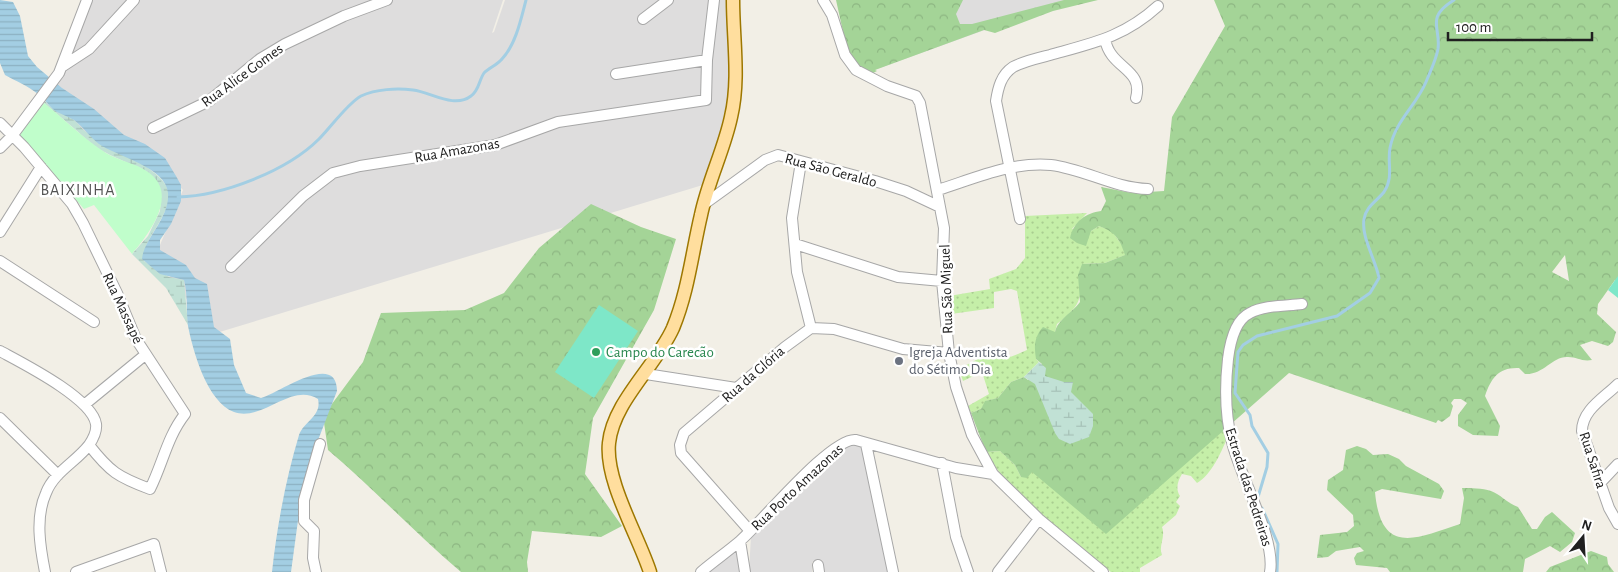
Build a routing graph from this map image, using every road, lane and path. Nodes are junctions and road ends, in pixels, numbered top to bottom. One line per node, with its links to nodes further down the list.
1 (87, 0): 12 (street)
2 (134, 0): 12 (street)
3 (387, 0): 16 (street, Rua Alice Gomes)
4 (668, 0): 9 (street)
5 (714, 0): 11 (street, Rua Amazonas)
6 (823, 0): 23 (street, Rua São Miguel)
7 (734, 4): 24 (main road)
8 (1158, 6): 10 (street)
9 (643, 19)
10 (1105, 39): 14 (street); 21 (street)
11 (707, 60): 13 (street); 30 (street, Rua Amazonas)
12 (60, 70): 17 (street)
13 (616, 74)
14 (1136, 98)
15 (0, 123): 17 (street, Rua Massapé)
16 (153, 128)
17 (12, 136): 18 (street); 20 (street, Rua Massapé)
18 (0, 148)
19 (801, 162): 24 (street, Rua São Geraldo); 25 (street, Rua São Geraldo); 28 (street)
20 (41, 167): 27 (street); 37 (street, Rua Massapé)
21 (1009, 169): 22 (street); 23 (street); 26 (street)
22 (1148, 189)
23 (938, 190): 25 (street, Rua São Miguel)
24 (703, 205): 38 (main road)
25 (940, 207): 31 (street, Rua São Miguel)
26 (1020, 219)
27 (0, 232)
28 (795, 244): 31 (street); 34 (street)
29 (0, 261): 33 (street)
30 (231, 267)
31 (942, 281): 36 (street, Rua São Miguel)
32 (1302, 304): 66 (street, Estrada das Pedreiras)
33 (94, 322)
34 (810, 328): 36 (street); 40 (street, Rua da Glória)
35 (0, 351): 41 (street)
36 (948, 353): 48 (street, Rua São Miguel)
37 (144, 355): 41 (street); 45 (street, Rua Massapé)
38 (646, 374): 40 (street); 59 (main road)
39 (1618, 384): 50 (street, Rua Safira)
40 (736, 388): 53 (street, Rua da Glória)
41 (84, 405): 45 (street)
42 (0, 418): 49 (street)
43 (320, 444): 58 (street)
44 (866, 444): 46 (street, Rua Porto Amazonas); 53 (street, Rua Porto Amazonas); 62 (street)
45 (89, 445): 49 (street)
46 (942, 463): 48 (street, Rua Porto Amazonas); 63 (street)
47 (1618, 464): 50 (street)
48 (993, 474): 51 (street, Rua São Miguel)
49 (58, 475): 56 (street)
50 (1600, 483): 52 (street, Rua Safira)
51 (1039, 519): 64 (street); 65 (street, Rua São Miguel)
52 (1618, 524)
53 (750, 531): 54 (street, Rua Porto Amazonas)
54 (740, 541): 60 (street, Rua Porto Amazonas); 61 (street)
55 (83, 571): 57 (street)
56 (45, 572)
57 (161, 572)
58 (316, 572)
59 (650, 572)
60 (701, 572)
61 (745, 572)
62 (893, 572)
63 (968, 572)
64 (998, 572)
65 (1103, 572)
66 (1270, 572)

